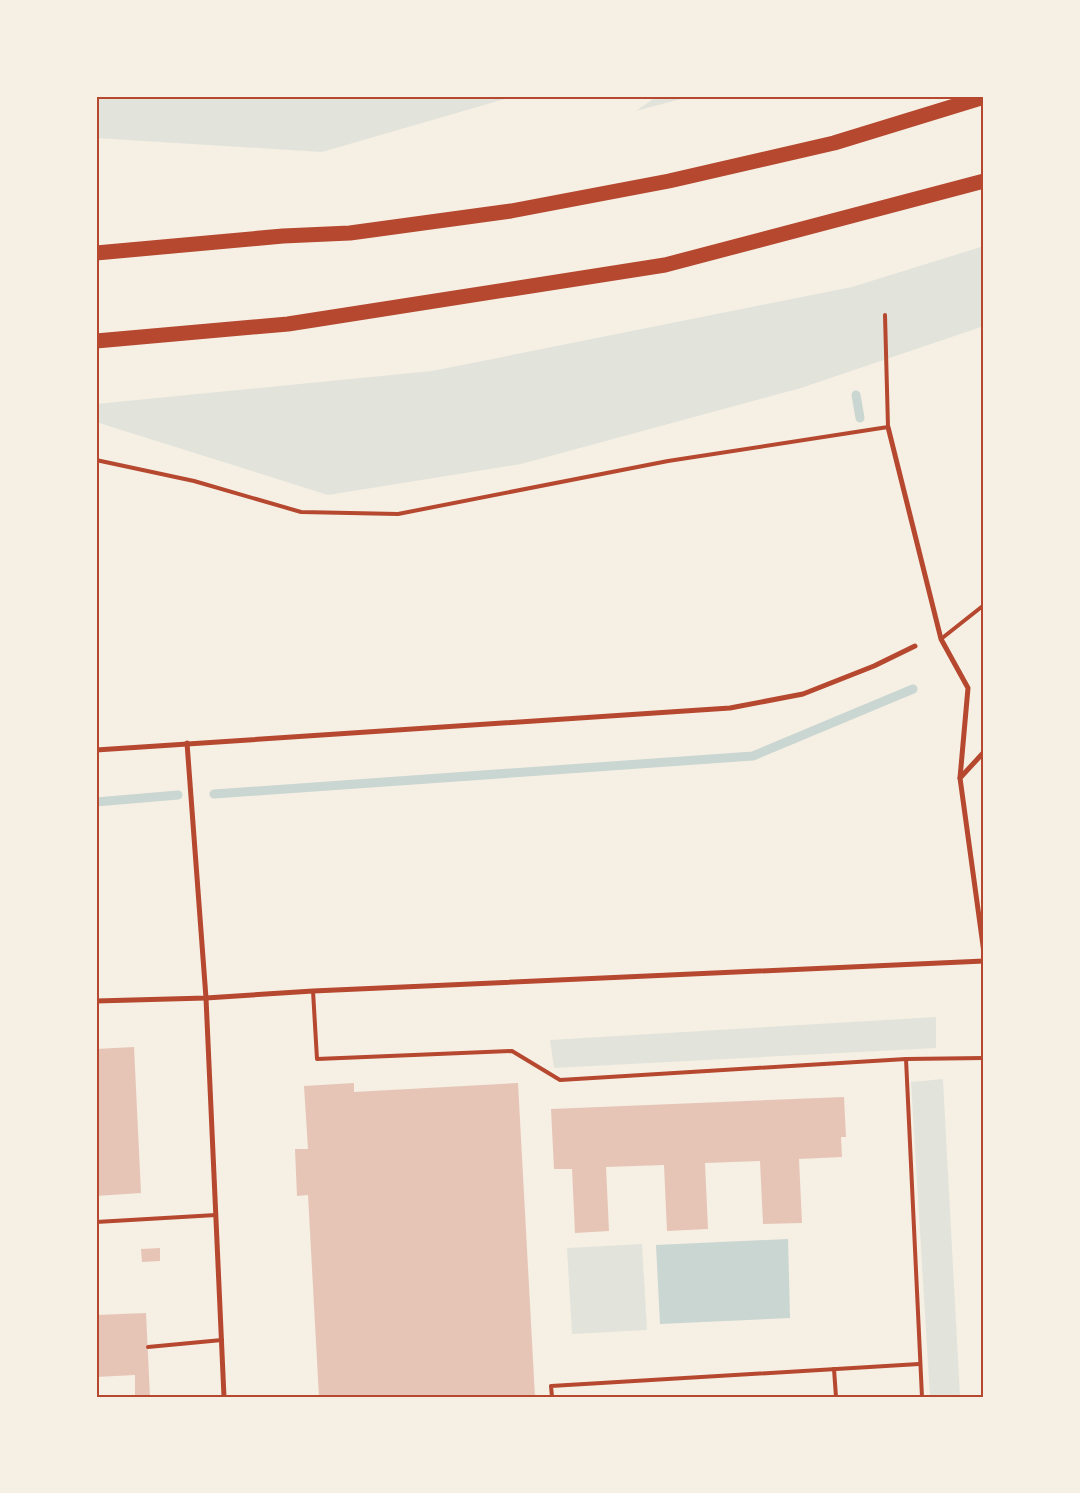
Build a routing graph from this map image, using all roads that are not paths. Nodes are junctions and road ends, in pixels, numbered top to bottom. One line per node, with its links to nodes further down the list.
1 (984, 97): 3 (highway)
2 (984, 182): 5 (highway)
3 (96, 253)
4 (885, 315): 6 (lane)
5 (96, 341)
6 (888, 427): 7 (lane); 9 (street)
7 (96, 460)
8 (984, 605): 9 (lane)
9 (941, 638): 14 (street)
10 (915, 646): 11 (street)
11 (187, 743): 12 (street); 18 (street)
12 (96, 750)
13 (984, 752): 14 (street)
14 (960, 778): 15 (street)
15 (984, 953)
16 (984, 961): 17 (street)
17 (313, 992): 18 (street); 21 (lane)
18 (206, 998): 19 (street); 22 (street)
19 (96, 1001)
20 (984, 1058): 21 (lane)
21 (906, 1059): 26 (lane)
22 (216, 1215): 23 (lane); 24 (street)
23 (96, 1222)
24 (222, 1340): 25 (lane); 28 (street)
25 (148, 1347)
26 (919, 1364): 27 (lane); 31 (lane)
27 (834, 1369): 29 (lane); 30 (lane)
28 (224, 1397)
29 (552, 1397)
30 (836, 1397)
31 (922, 1397)

